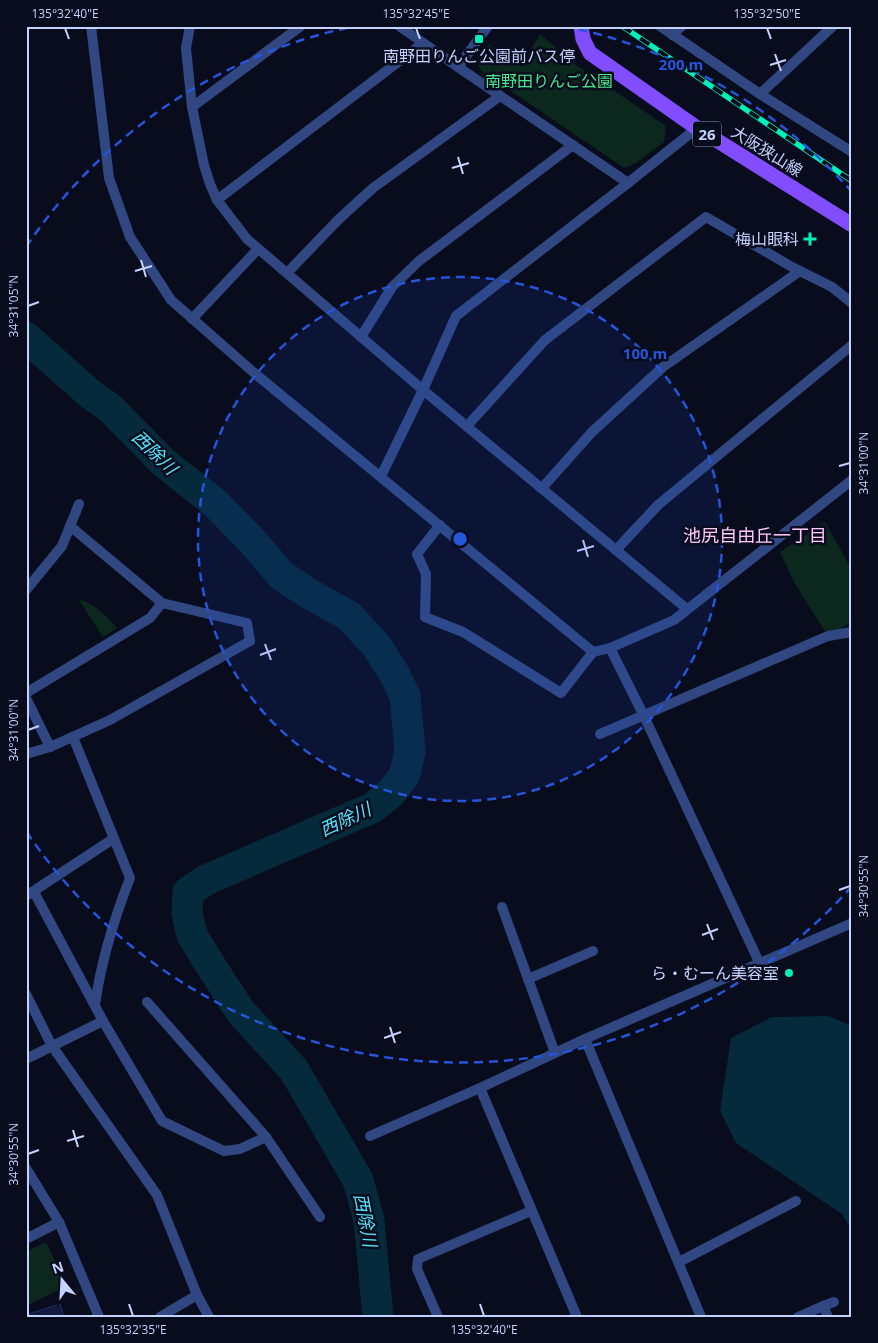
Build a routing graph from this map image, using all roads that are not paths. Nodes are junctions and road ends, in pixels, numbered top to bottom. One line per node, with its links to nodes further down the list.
1 (91, 26): 26 (street)
2 (190, 26): 15 (street)
3 (301, 26): 15 (street)
4 (398, 26): 11 (street)
5 (488, 26): 12 (street)
6 (581, 26): 16 (main road, 大阪狭山線 / 26)
7 (660, 26): 10 (street)
8 (682, 26): 10 (street)
9 (833, 26): 13 (street)
10 (672, 35): 13 (street)
11 (423, 43): 12 (street); 20 (street)
12 (458, 68): 14 (street)
13 (760, 94): 18 (street)
14 (500, 96): 17 (street); 24 (street)
15 (192, 107): 20 (street)
16 (696, 128): 19 (street); 21 (main road, 大阪狭山線 / 26)
17 (573, 145): 19 (street); 27 (street)
18 (849, 146)
19 (628, 183): 29 (street)
20 (218, 200): 22 (street)
21 (852, 226)
22 (258, 249): 24 (street); 26 (street)
23 (800, 271): 25 (street); 30 (street); 33 (street)
24 (286, 273): 27 (street)
25 (852, 303)
26 (192, 319): 31 (street)
27 (361, 337): 29 (street)
28 (852, 345): 37 (street)
29 (423, 390): 30 (street); 31 (street)
30 (467, 426): 33 (street)
31 (381, 476): 35 (street)
32 (852, 480): 40 (street)
33 (542, 488): 37 (street)
34 (79, 504): 36 (street)
35 (440, 525): 43 (street); 43 (street)
36 (70, 526): 38 (street); 39 (street)
37 (616, 550): 40 (street)
38 (26, 590)
39 (162, 603): 44 (street); 48 (street)
40 (687, 609): 42 (street)
41 (852, 632): 46 (street)
42 (610, 648): 43 (street); 46 (street)
43 (593, 652)
44 (26, 693)
45 (26, 698): 49 (street)
46 (644, 716): 47 (street); 56 (street)
47 (600, 734)
48 (73, 737): 49 (street); 51 (street)
49 (50, 747): 50 (street)
50 (26, 754)
51 (113, 838): 52 (street); 60 (street)
52 (30, 894): 60 (street)
53 (502, 906): 57 (street)
54 (852, 923): 56 (street)
55 (593, 951): 57 (street)
56 (759, 962): 62 (street)
57 (528, 979): 64 (street)
58 (26, 994): 63 (street)
59 (147, 1002): 68 (street)
60 (95, 1005): 61 (street)
61 (103, 1021): 63 (street); 68 (street)
62 (585, 1039): 64 (street); 75 (street)
63 (52, 1046): 65 (street); 76 (street)
64 (555, 1054): 66 (street)
65 (26, 1059)
66 (480, 1088): 67 (street); 71 (street)
67 (370, 1136)
68 (266, 1137): 72 (street)
69 (26, 1168): 73 (street)
70 (796, 1201): 75 (street)
71 (531, 1211): 82 (street); 83 (street)
72 (320, 1217)
73 (59, 1222): 74 (street); 79 (street)
74 (26, 1239)
75 (679, 1262): 84 (street)
76 (197, 1295): 80 (street); 81 (street)
77 (834, 1302): 78 (street)
78 (823, 1306): 85 (street); 86 (street)
79 (99, 1317)
80 (160, 1317)
81 (209, 1317)
82 (438, 1317)
83 (577, 1317)
84 (701, 1317)
85 (798, 1317)
86 (828, 1317)

